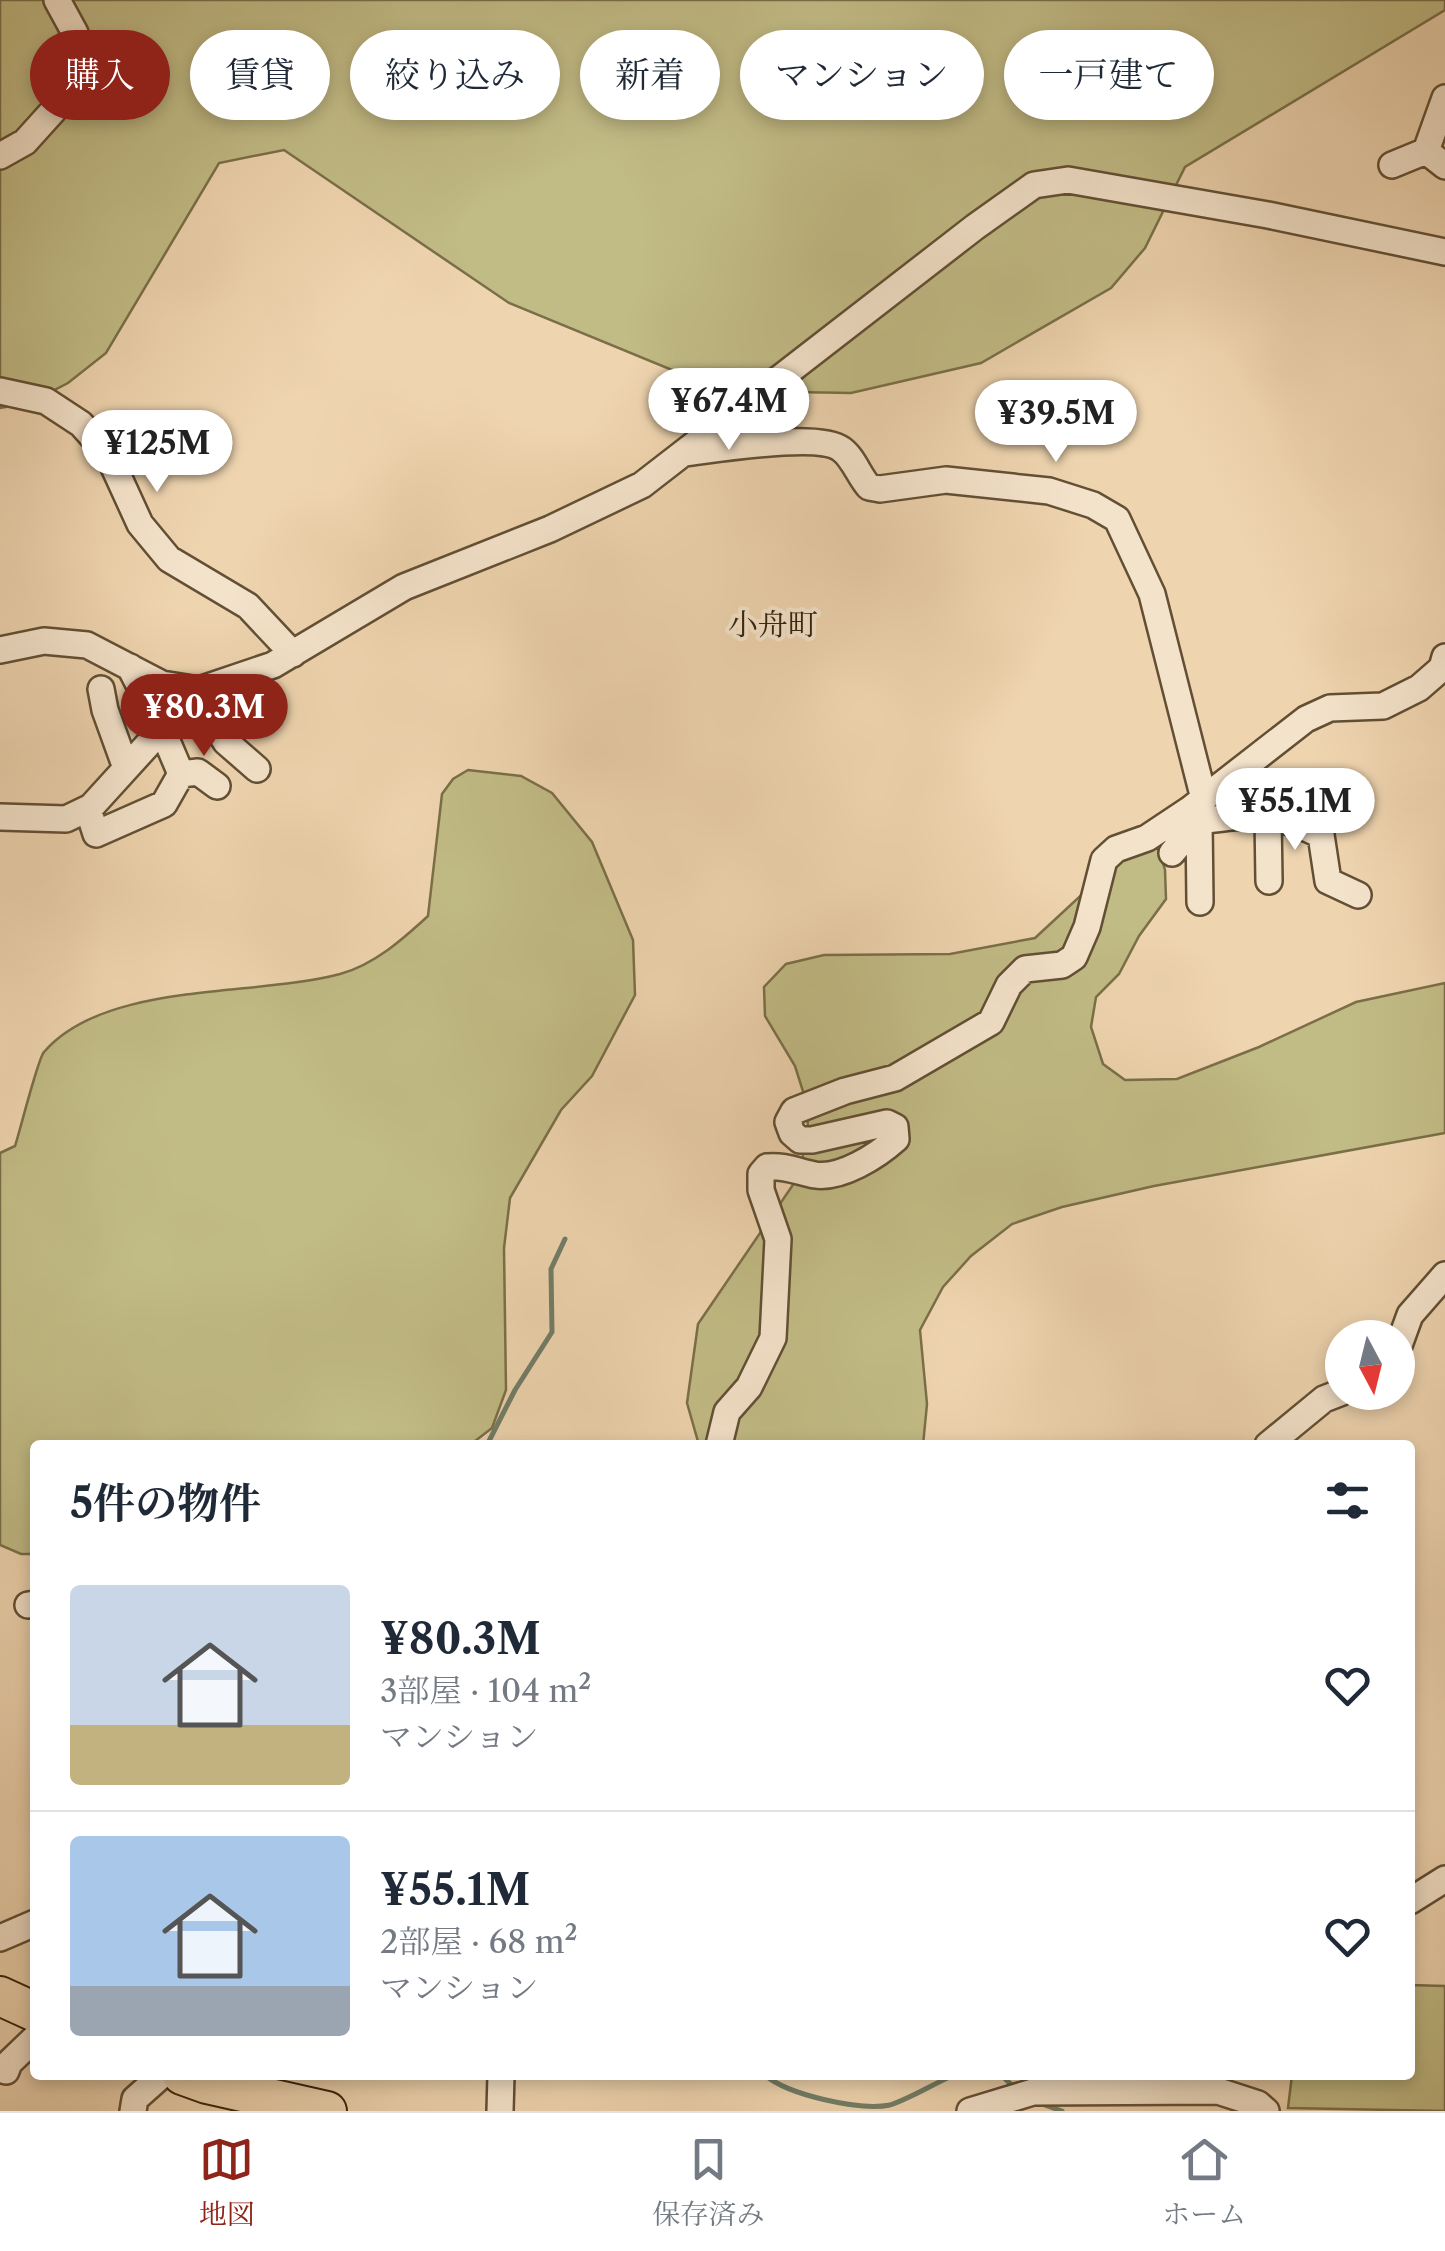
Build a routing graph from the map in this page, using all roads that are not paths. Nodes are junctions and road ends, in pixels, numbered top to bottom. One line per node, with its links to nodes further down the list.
1 (57, 0): 3 (street)
2 (1445, 98): 4 (street)
3 (0, 156)
4 (1436, 158): 5 (street)
5 (1392, 165)
6 (1445, 252): 8 (street)
7 (0, 391): 10 (street)
8 (684, 453): 10 (street); 21 (street)
9 (0, 650): 12 (street)
10 (292, 654): 14 (street)
11 (1445, 657): 21 (street)
12 (130, 667): 14 (street); 15 (street)
13 (102, 689): 16 (street)
14 (200, 696): 15 (street); 17 (street)
15 (162, 729): 16 (street); 18 (street)
16 (126, 768): 20 (street)
17 (257, 769)
18 (181, 774): 19 (street); 20 (street)
19 (217, 786)
20 (88, 808): 23 (street)
21 (1197, 810): 22 (street); 24 (street); 27 (street); 31 (street)
22 (1268, 816): 25 (street); 26 (street)
23 (0, 817)
24 (1172, 852)
25 (1269, 881)
26 (1358, 895)
27 (1200, 902)
28 (1445, 1276): 29 (street)
29 (1408, 1320)
30 (1325, 1399): 32 (street)
31 (721, 1440)
32 (1274, 1440)
33 (1445, 1880): 34 (street)
34 (1415, 1898)
35 (30, 1925): 36 (street)
36 (0, 1938)
37 (19, 2014): 38 (street)
38 (6, 2070)
39 (156, 2080): 43 (street)
40 (202, 2080): 44 (street)
41 (208, 2080): 45 (highway)
42 (501, 2080): 46 (street)
43 (132, 2111)
44 (235, 2111)
45 (327, 2111)
46 (500, 2111)
47 (970, 2111): 48 (street)
48 (1266, 2111)

